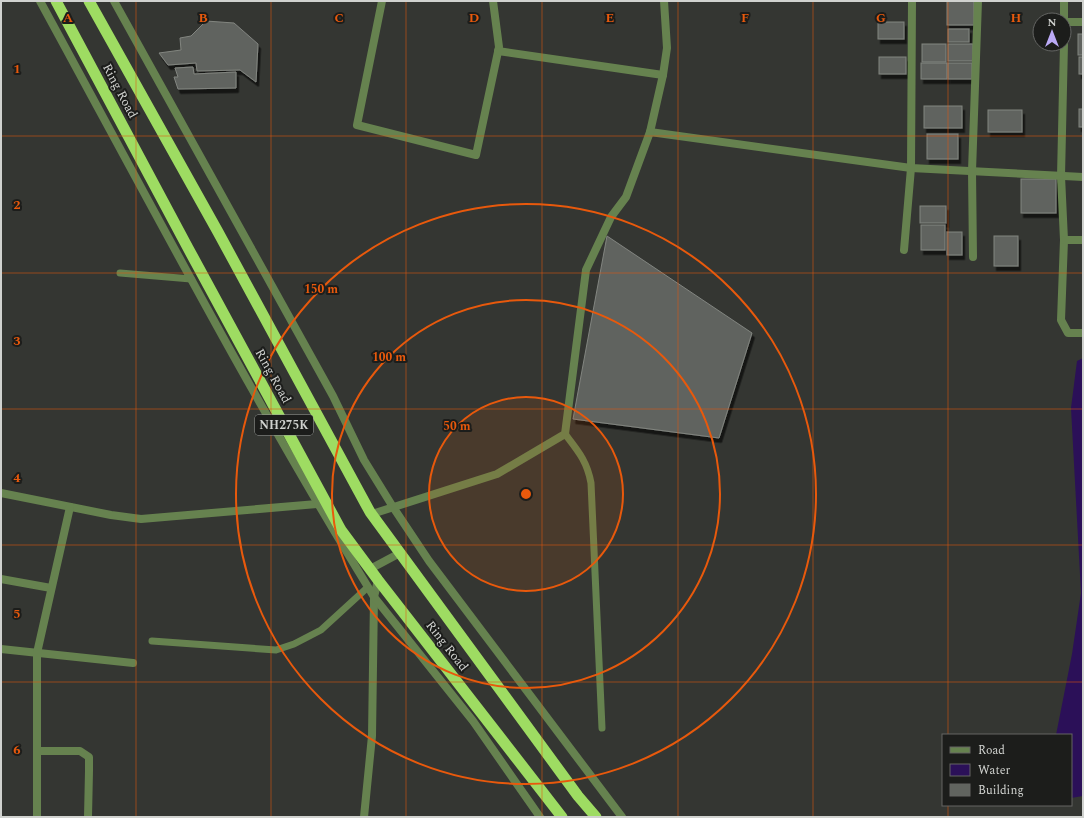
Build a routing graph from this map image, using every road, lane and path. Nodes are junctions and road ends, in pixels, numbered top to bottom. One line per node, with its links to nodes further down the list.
1 (40, 1): 27 (street)
2 (56, 1): 36 (highway, Ring Road / NH275K)
3 (89, 1): 34 (highway, Ring Road / NH275K)
4 (114, 1): 33 (street)
5 (382, 1): 14 (street)
6 (493, 1): 14 (street)
7 (664, 1): 16 (street)
8 (912, 1): 18 (street)
9 (978, 1): 19 (street)
10 (1064, 1): 11 (street)
11 (1064, 12)
12 (1072, 22): 13 (street)
13 (1083, 22)
14 (498, 52): 16 (street)
15 (1064, 52): 20 (street)
16 (663, 75): 17 (street)
17 (650, 132): 18 (street); 29 (street)
18 (911, 168): 19 (street); 24 (street)
19 (972, 171): 20 (street); 25 (street)
20 (1061, 176): 21 (street); 22 (street)
21 (1083, 177)
22 (1064, 240): 23 (street); 28 (street)
23 (1083, 240)
24 (904, 250)
25 (973, 257)
26 (120, 274): 27 (lane)
27 (191, 279): 31 (street)
28 (1083, 333)
29 (565, 434): 33 (street); 46 (lane)
30 (1, 493): 32 (street)
31 (317, 504): 32 (street); 39 (street)
32 (70, 507): 40 (street)
33 (393, 508): 34 (street); 54 (street)
34 (372, 514): 35 (highway, Ring Road / NH275K)
35 (400, 553): 36 (street); 53 (highway, Ring Road / NH275K)
36 (370, 569): 38 (highway, Ring Road / NH275K)
37 (1, 579): 40 (street)
38 (378, 580): 41 (street); 52 (highway, Ring Road / NH275K)
39 (368, 587): 41 (street); 42 (lane)
40 (51, 588): 44 (street)
41 (374, 597): 50 (street); 51 (street)
42 (152, 642)
43 (1, 649): 44 (street)
44 (37, 654): 45 (street); 47 (street)
45 (133, 663)
46 (602, 728)
47 (37, 751): 48 (street); 49 (street)
48 (37, 817)
49 (88, 817)
50 (364, 817)
51 (540, 817)
52 (562, 817)
53 (596, 817)
54 (622, 817)

